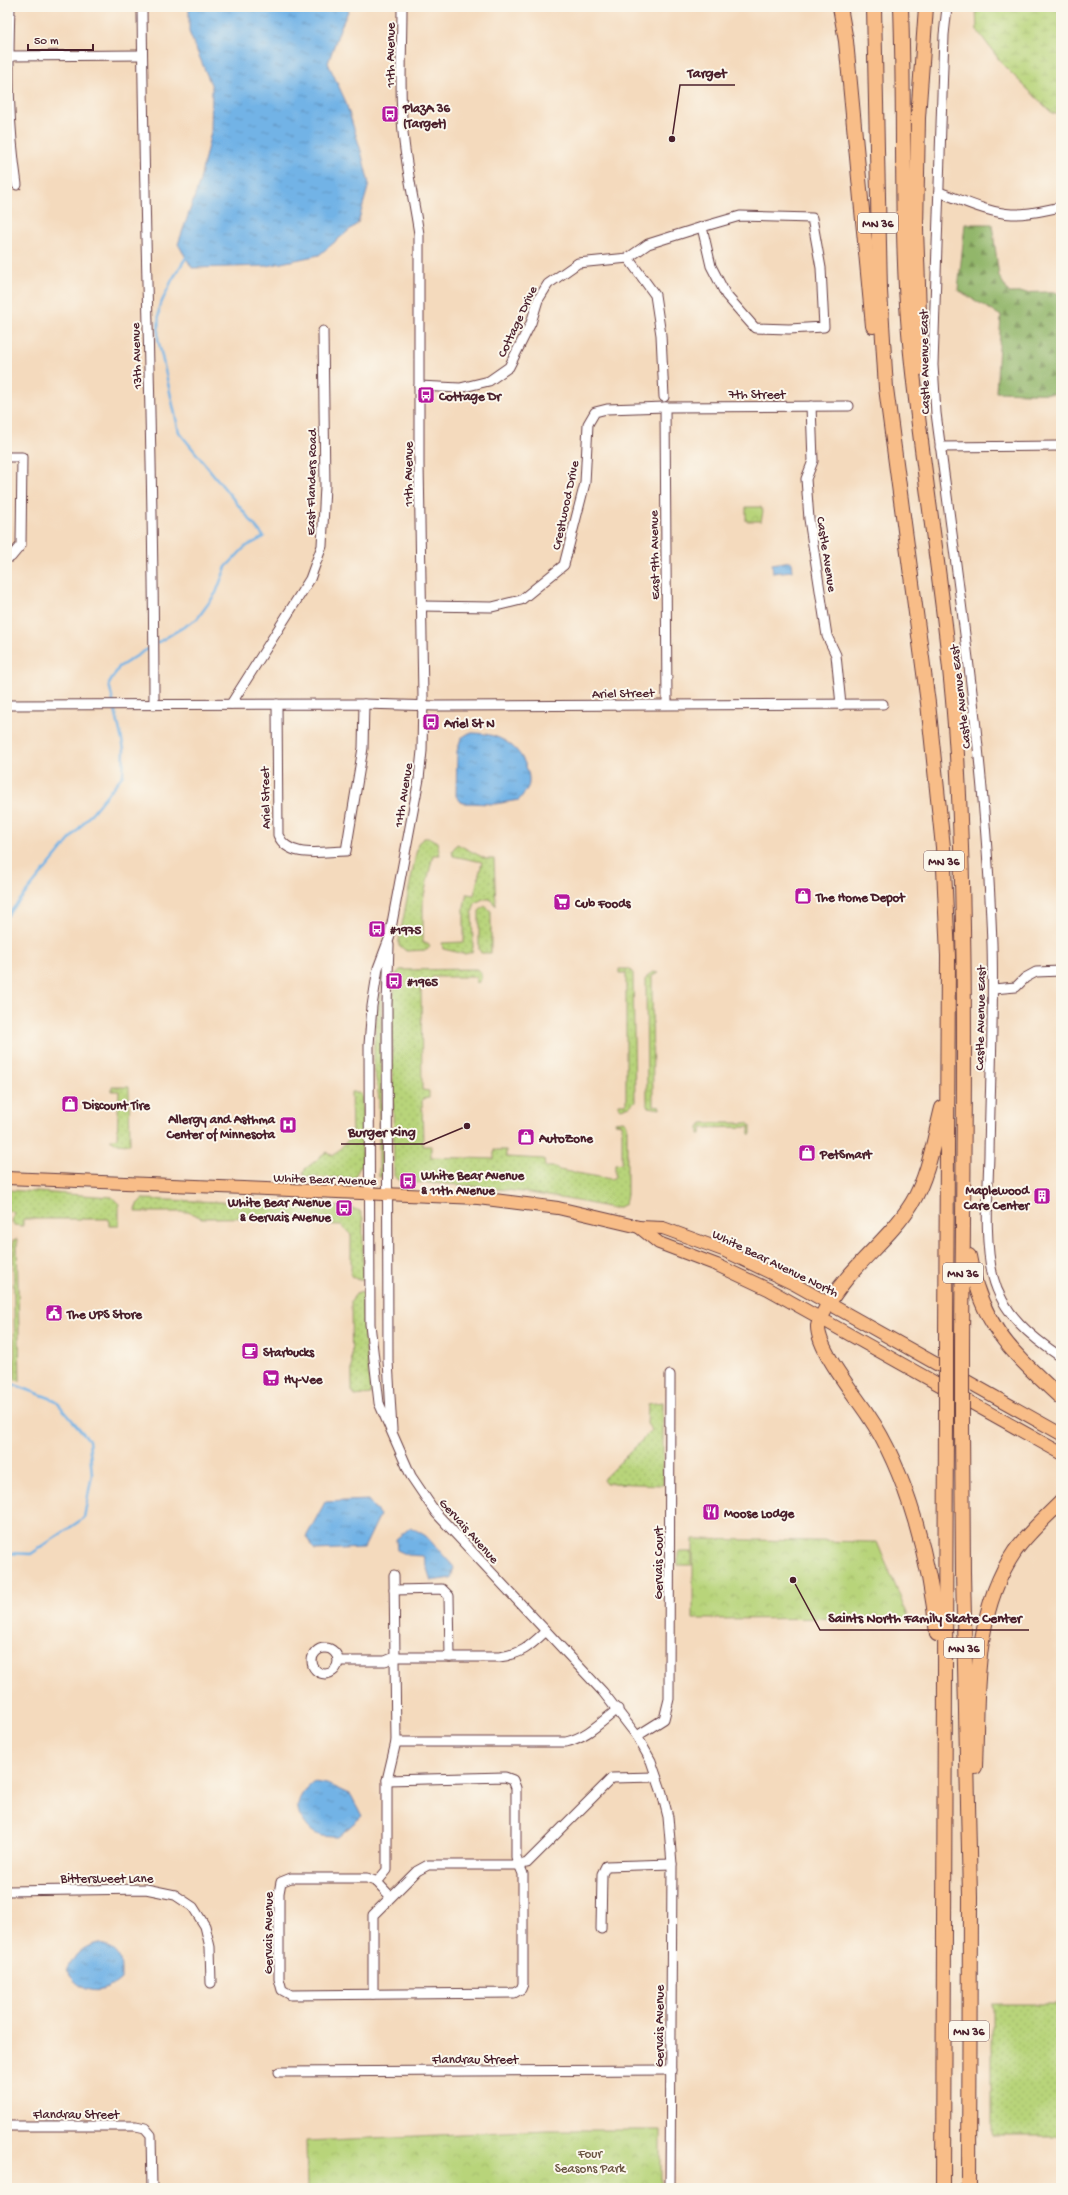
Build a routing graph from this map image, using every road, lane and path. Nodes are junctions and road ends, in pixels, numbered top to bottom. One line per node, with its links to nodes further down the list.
1 (10, 7): 10 (street)
2 (142, 7): 9 (street, 13th Avenue)
3 (402, 7): 17 (street, 11th Avenue)
4 (840, 7): 22 (highway)
5 (874, 7): 22 (highway, MN 36)
6 (901, 7): 23 (highway, MN 36)
7 (926, 7): 23 (highway)
8 (947, 7): 12 (street, Castle Avenue East)
9 (142, 55): 10 (street); 35 (street, 13th Avenue)
10 (8, 56): 11 (street)
11 (17, 185)
12 (939, 192): 13 (street); 25 (street, Castle Avenue East)
13 (1061, 207)
14 (702, 227): 14 (street); 15 (street)
15 (628, 258): 17 (street, Cottage Drive); 18 (street)
16 (323, 331): 29 (street, East Flanders Road)
17 (419, 386): 28 (street, 11th Avenue)
18 (664, 397)
19 (811, 406): 20 (street, 7th Street); 21 (street, 7th Street); 36 (street, Castle Avenue)
20 (849, 406)
21 (665, 407): 28 (street, Crestwood Drive); 32 (street, East 9th Avenue)
22 (892, 439): 41 (highway, MN 36)
23 (921, 440): 45 (highway, MN 36)
24 (1061, 446): 25 (street)
25 (940, 447): 40 (street, Castle Avenue East)
26 (7, 457): 27 (street)
27 (11, 557)
28 (420, 606): 37 (street, 11th Avenue)
29 (231, 704): 30 (street, Ariel Street); 35 (street, Ariel Street)
30 (277, 704): 31 (street, Ariel Street); 31 (street, Ariel Street)
31 (364, 704): 37 (street, Ariel Street)
32 (668, 704): 36 (street, Ariel Street); 37 (street, Ariel Street)
33 (883, 704): 36 (street, Ariel Street)
34 (7, 705): 35 (street, Ariel Street)
35 (154, 705)
36 (841, 705)
37 (423, 706): 38 (street, 11th Avenue)
38 (389, 939): 43 (street, 11th Avenue); 44 (street, 11th Avenue)
39 (1061, 971): 40 (street)
40 (993, 989): 49 (street, Castle Avenue East)
41 (947, 1088): 47 (highway); 65 (highway, MN 36, bridge)
42 (7, 1178): 43 (main road, White Bear Avenue)
43 (369, 1194): 44 (main road, White Bear Avenue); 52 (street, Gervais Avenue)
44 (388, 1194): 46 (main road, White Bear Avenue); 52 (street, Gervais Avenue)
45 (963, 1195): 51 (highway); 70 (highway, MN 36, bridge)
46 (639, 1227): 47 (main road, White Bear Avenue North); 48 (main road, White Bear Avenue North)
47 (829, 1302): 48 (highway); 53 (main road, White Bear Avenue North)
48 (821, 1317): 54 (main road, White Bear Avenue North); 65 (highway)
49 (1061, 1357)
50 (670, 1375): 63 (street, Gervais Court)
51 (1061, 1398)
52 (392, 1433): 58 (street, Gervais Avenue)
53 (1061, 1434)
54 (1061, 1453)
55 (1061, 1502): 70 (highway)
56 (394, 1575): 57 (street)
57 (394, 1590): 59 (street); 60 (street)
58 (546, 1631): 60 (street); 62 (street, Gervais Avenue)
59 (395, 1657): 60 (street); 61 (street); 64 (street)
60 (450, 1657)
61 (339, 1661)
62 (618, 1709): 63 (street, Gervais Avenue); 64 (street)
63 (637, 1736): 66 (street, Gervais Avenue)
64 (396, 1742): 67 (street)
65 (945, 1742): 82 (highway, MN 36)
66 (656, 1777): 68 (street, Gervais Avenue); 69 (street)
67 (387, 1780): 69 (street, Gervais Avenue); 71 (street)
68 (672, 1864): 74 (street); 77 (street, Gervais Avenue)
69 (519, 1865): 73 (street); 76 (street, Gervais Avenue)
70 (969, 1873): 83 (highway, MN 36)
71 (377, 1882): 73 (street); 76 (street, Gervais Avenue)
72 (7, 1890): 75 (street, Bittersweet Lane)
73 (390, 1896): 76 (street)
74 (601, 1929)
75 (211, 1983)
76 (373, 1994)
77 (671, 2070): 78 (street, Flandrau Street); 81 (street, Gervais Avenue)
78 (279, 2072)
79 (7, 2126): 80 (street, Flandrau Street)
80 (152, 2188)
81 (670, 2188)
82 (943, 2188)
83 (969, 2188)

